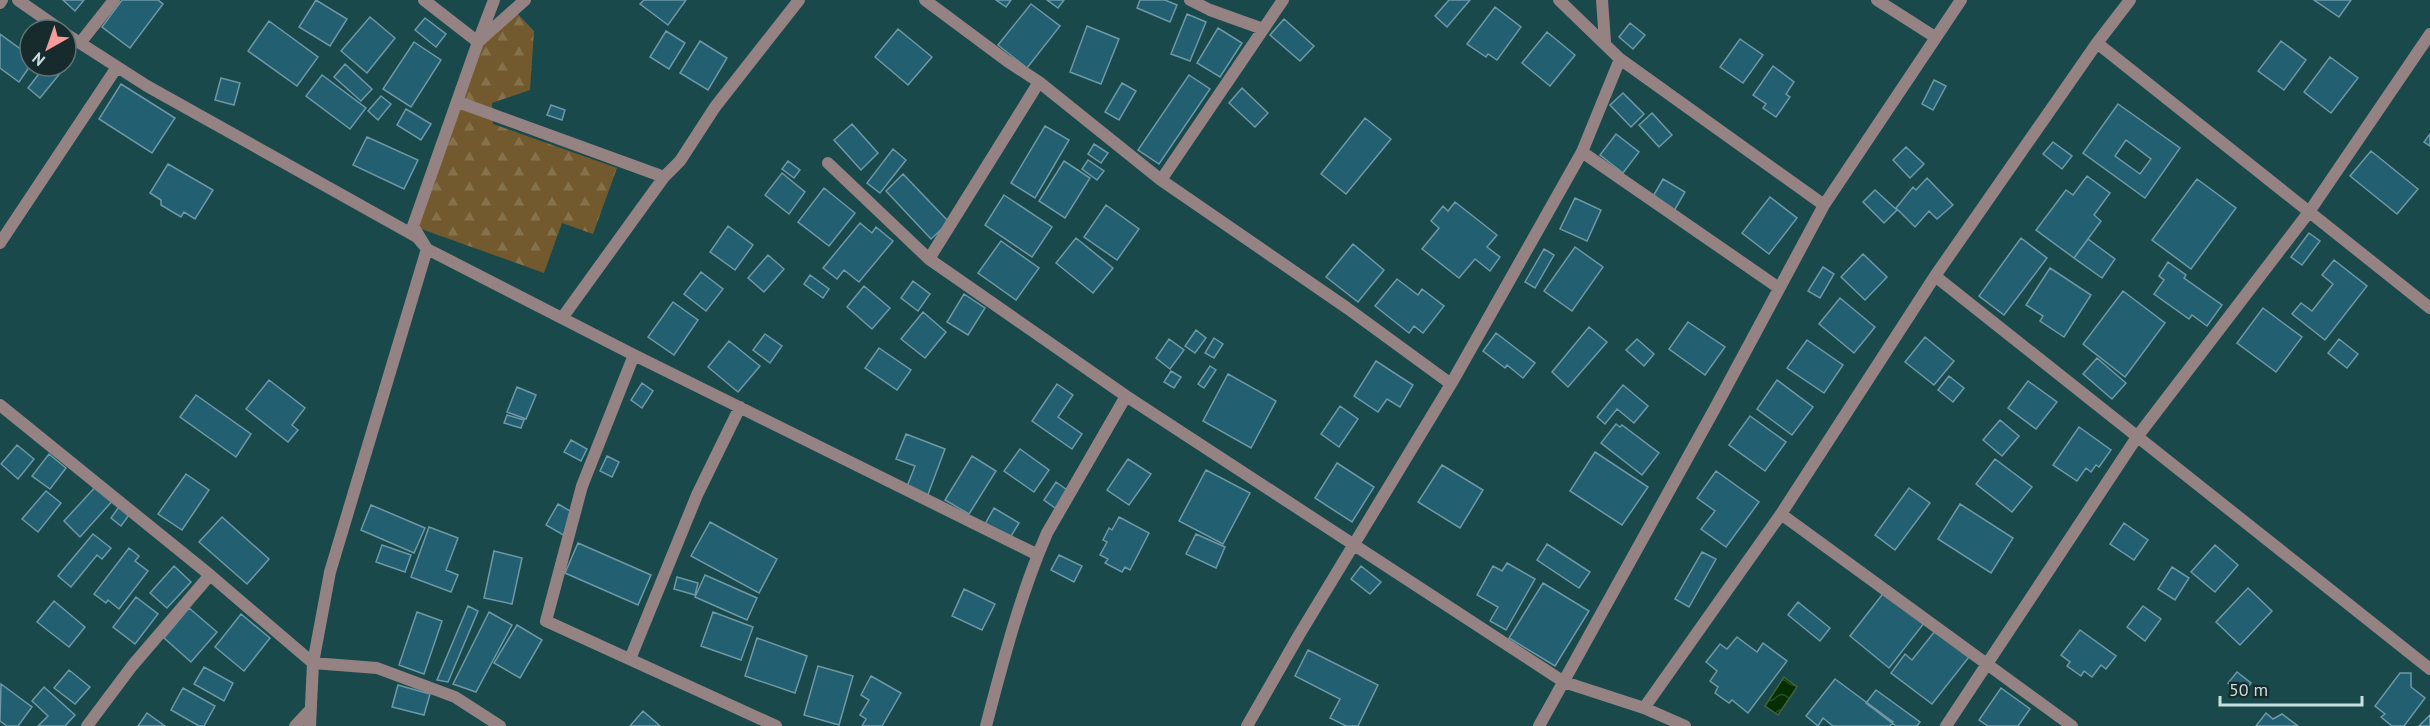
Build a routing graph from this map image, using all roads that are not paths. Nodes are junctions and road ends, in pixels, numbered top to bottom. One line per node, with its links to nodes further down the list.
1 (18, 0): 15 (street)
2 (114, 0): 22 (street)
3 (424, 0): 19 (street)
4 (494, 0): 19 (street)
5 (525, 0): 19 (street)
6 (799, 0): 29 (street)
7 (925, 0): 25 (street)
8 (1190, 0): 16 (street)
9 (1283, 0): 16 (street)
10 (1560, 0): 20 (street)
11 (1602, 0): 20 (street)
12 (1877, 0): 18 (street)
13 (1961, 0): 18 (street)
14 (2130, 0): 21 (street)
15 (44, 18)
16 (1263, 29): 30 (street)
17 (2430, 34): 32 (street)
18 (1935, 37): 31 (street)
19 (478, 42): 26 (street)
20 (1605, 42): 23 (street)
21 (2097, 43): 32 (street); 36 (street)
22 (80, 44): 24 (street)
23 (1620, 59): 27 (street); 31 (street)
24 (117, 67): 33 (street); 34 (street)
25 (1039, 82): 30 (street); 35 (street)
26 (458, 102): 29 (street); 34 (street)
27 (1582, 152): 37 (street); 41 (street)
28 (828, 163): 35 (street)
29 (664, 177): 39 (street)
30 (1161, 180): 41 (street)
31 (1824, 206): 37 (street)
32 (2309, 212): 38 (street); 45 (street)
33 (0, 243)
34 (427, 249): 39 (street); 51 (street)
35 (928, 259): 42 (street)
36 (1935, 276): 45 (street); 46 (street)
37 (1779, 288): 54 (street)
38 (2430, 308)
39 (562, 318): 40 (street)
40 (634, 355): 44 (street); 50 (street)
41 (1451, 384): 47 (street)
42 (1126, 396): 47 (street); 48 (street)
43 (0, 405): 49 (street)
44 (740, 406): 48 (street); 50 (street)
45 (2137, 437): 52 (street); 53 (street)
46 (1781, 514): 52 (street); 55 (street)
47 (1354, 544): 54 (street); 63 (street)
48 (1038, 555): 62 (street)
49 (210, 575): 51 (street); 57 (street)
50 (630, 659): 61 (street)
51 (313, 663): 56 (street); 60 (street)
52 (1987, 663): 66 (street); 67 (street)
53 (2430, 669)
54 (1564, 682): 55 (street); 64 (street)
55 (1644, 708): 65 (street)
56 (310, 710): 58 (street); 59 (street)
57 (87, 726)
58 (295, 726)
59 (310, 726)
60 (500, 726)
61 (776, 726)
62 (986, 726)
63 (1247, 726)
64 (1539, 726)
65 (1685, 726)
66 (1946, 726)
67 (2072, 726)

